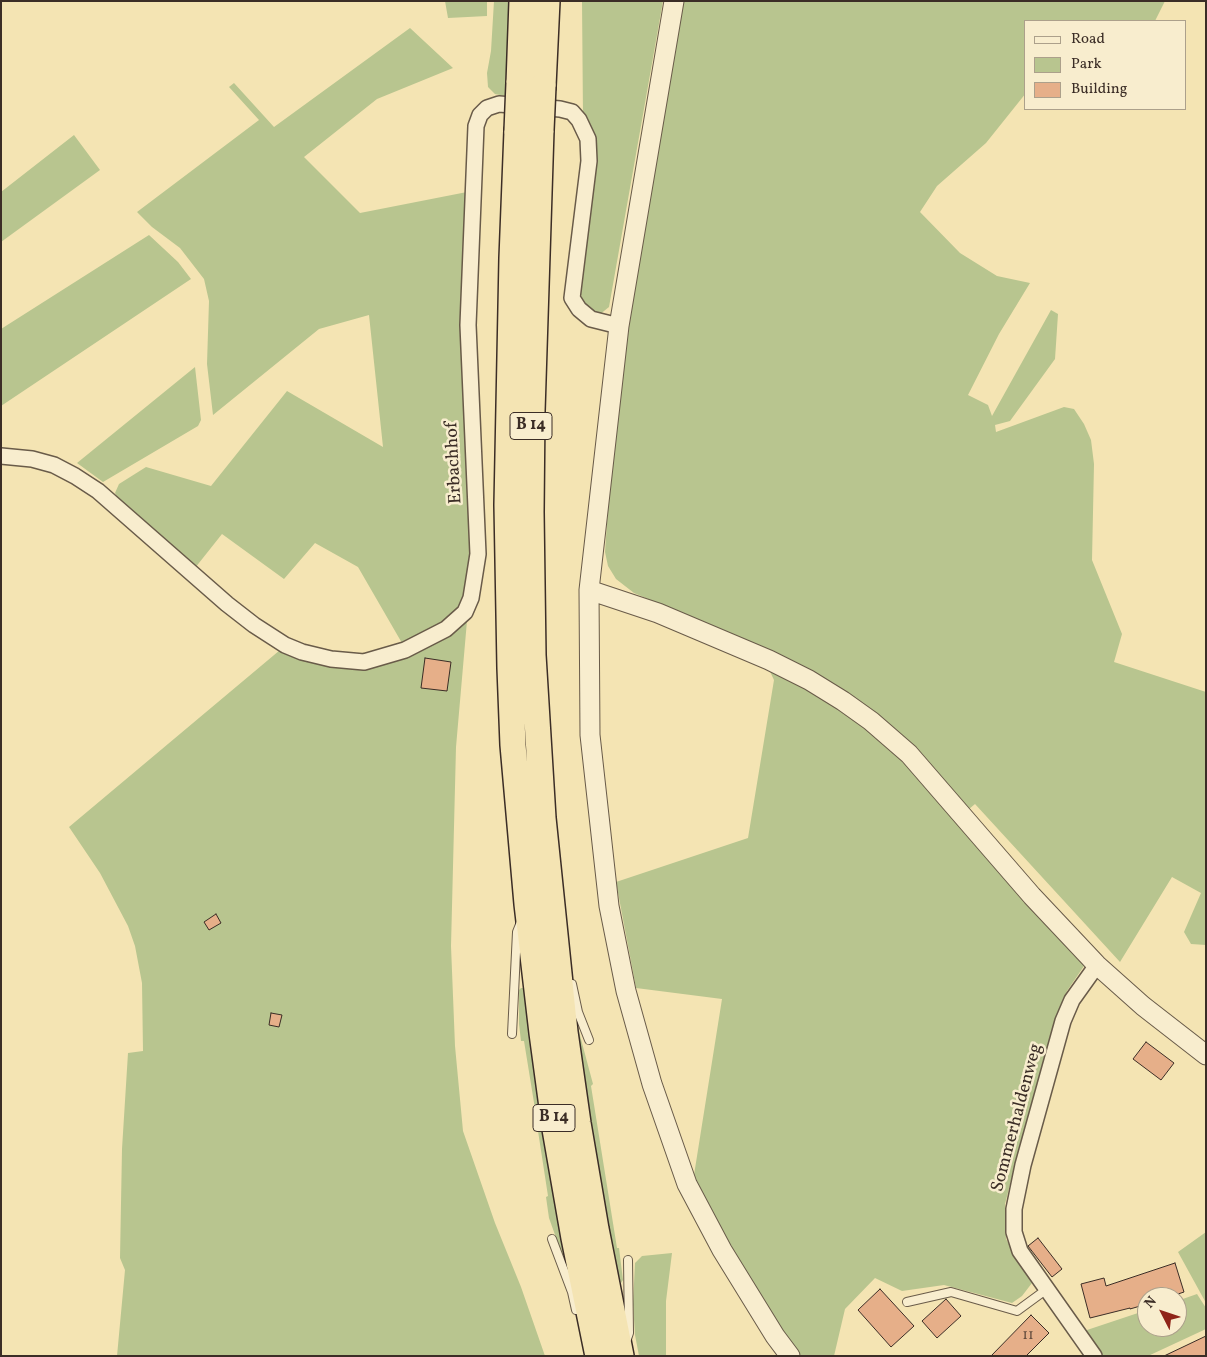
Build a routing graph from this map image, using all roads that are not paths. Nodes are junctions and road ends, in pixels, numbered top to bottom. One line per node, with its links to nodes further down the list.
1 (522, 1): 4 (highway, B 14, bridge)
2 (547, 1): 4 (highway, B 14, bridge)
3 (674, 1): 5 (street)
4 (529, 130): 8 (highway, B 14); 9 (highway, B 14)
5 (619, 326): 6 (street, Erbachhof); 7 (street)
6 (1, 456)
7 (589, 590): 10 (street); 20 (street)
8 (527, 904): 11 (lane); 18 (highway, B 14)
9 (556, 951): 12 (lane); 19 (highway, B 14)
10 (1097, 965): 13 (street); 16 (street, Sommerhaldenweg)
11 (512, 1034)
12 (588, 1040)
13 (1206, 1055)
14 (552, 1239): 18 (lane)
15 (628, 1260): 19 (lane)
16 (1047, 1289): 17 (lane); 21 (street, Sommerhaldenweg)
17 (907, 1302)
18 (593, 1331): 19 (highway, B 14)
19 (613, 1355)
20 (790, 1356)
21 (1094, 1356)

